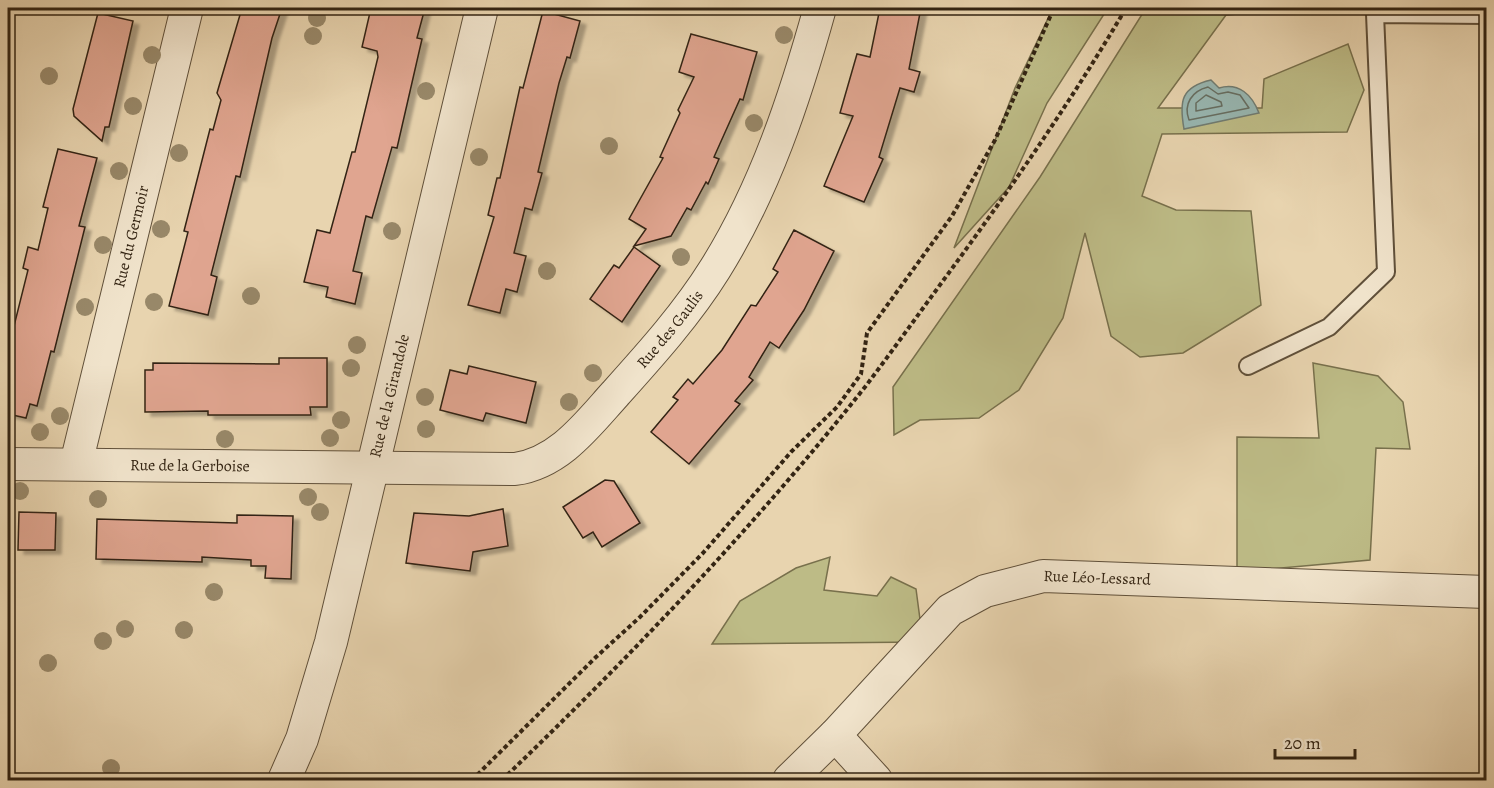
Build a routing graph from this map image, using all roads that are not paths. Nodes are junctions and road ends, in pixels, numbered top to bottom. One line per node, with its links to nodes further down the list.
1 (186, 8): 6 (street, Rue du Germoir)
2 (482, 8): 8 (street, Rue de la Girandole)
3 (820, 8): 8 (street, Rue des Gaulis)
4 (1486, 15): 5 (lane)
5 (1248, 366)
6 (75, 464): 7 (street, Rue de la Gerboise); 8 (street, Rue de la Gerboise)
7 (8, 465)
8 (372, 467): 11 (street, Rue de la Girandole)
9 (1486, 592): 10 (street, Rue Léo-Lessard)
10 (835, 735): 12 (street, Rue Léo-Lessard); 13 (street)
11 (284, 780)
12 (789, 780)
13 (876, 780)

